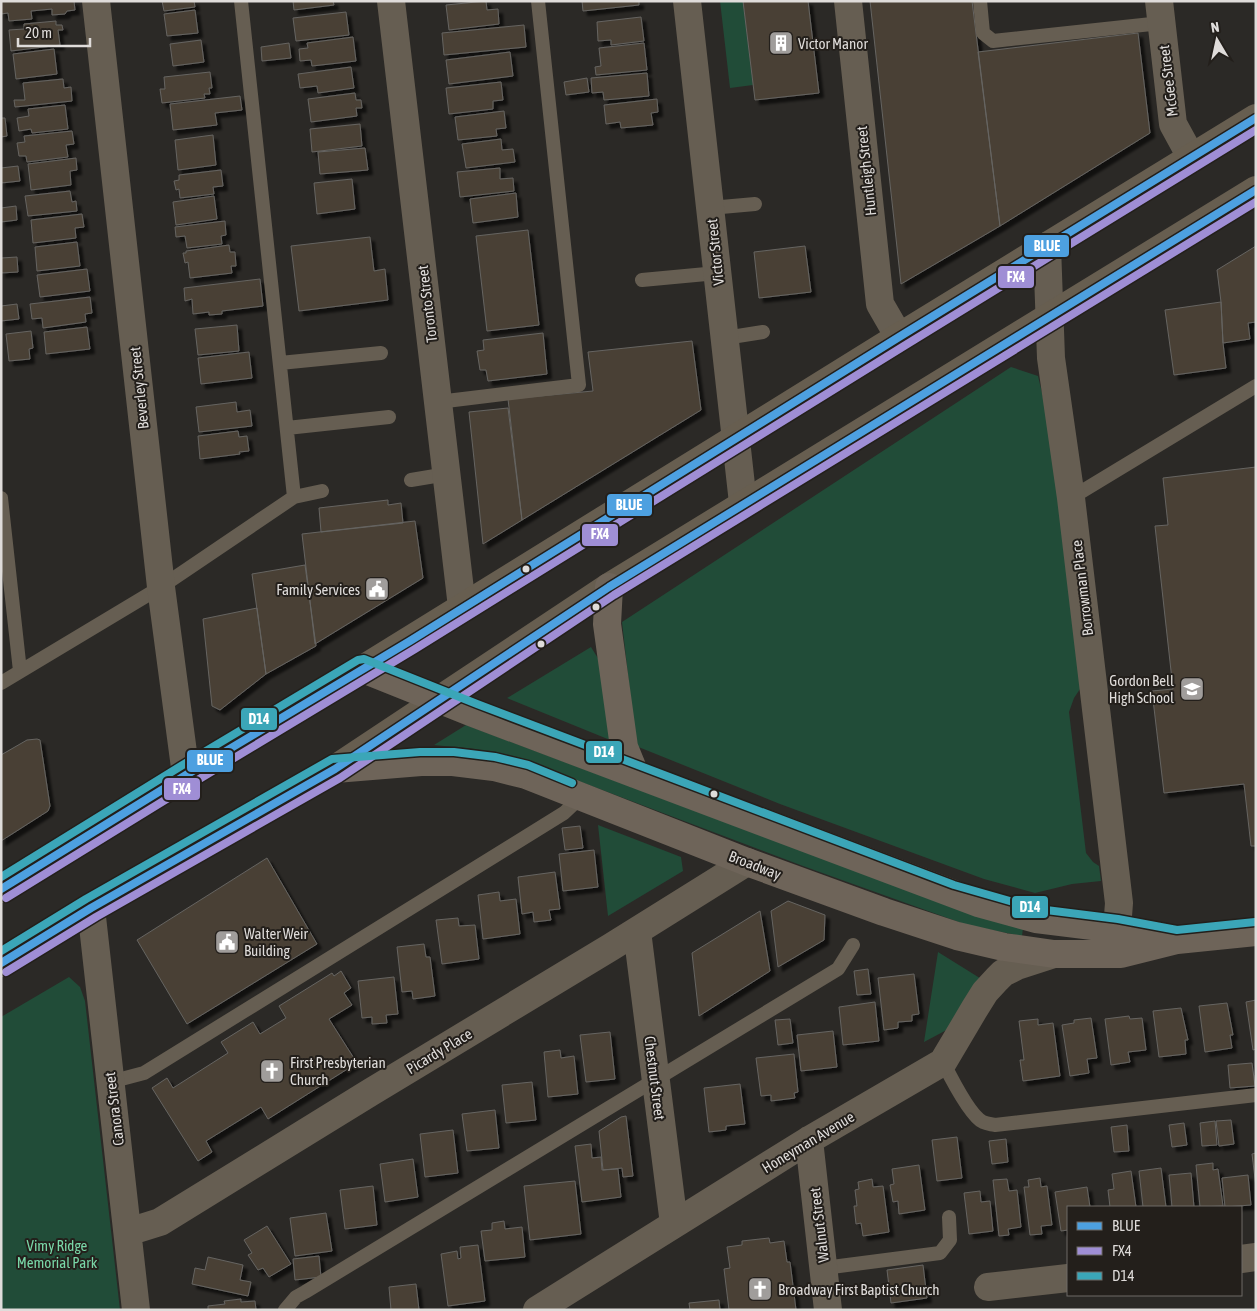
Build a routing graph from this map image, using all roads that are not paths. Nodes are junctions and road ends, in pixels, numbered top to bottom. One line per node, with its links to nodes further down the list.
1 (96, 1): 36 (street, Beverley Street)
2 (241, 1): 22 (lane)
3 (391, 1): 24 (street, Toronto Street)
4 (538, 1): 24 (lane)
5 (687, 1): 13 (street, Victor Street)
6 (848, 1): 19 (street, Huntleigh Street)
7 (980, 1): 8 (lane)
8 (1160, 12): 10 (street, McGee Street)
9 (1256, 118): 10 (main road)
10 (1191, 157): 14 (main road)
11 (1256, 190): 17 (main road)
12 (755, 204): 13 (lane)
13 (710, 208): 15 (street, Victor Street)
14 (1047, 246): 17 (street, Borrowman Place); 19 (main road)
15 (717, 273): 16 (lane); 20 (street, Victor Street)
16 (642, 280)
17 (1049, 316): 33 (street, Borrowman Place); 34 (main road)
18 (763, 332): 20 (lane)
19 (899, 337): 27 (main road)
20 (725, 338): 27 (street, Victor Street)
21 (381, 352): 22 (lane)
22 (280, 363): 26 (lane)
23 (1256, 386): 33 (lane)
24 (438, 402): 28 (street, Toronto Street)
25 (389, 417): 26 (lane)
26 (287, 428): 31 (lane)
27 (736, 438): 34 (street, Victor Street); 37 (main road)
28 (447, 474): 29 (lane); 37 (street, Toronto Street)
29 (412, 480)
30 (322, 491): 31 (lane)
31 (294, 497): 36 (lane)
32 (1, 498): 39 (lane)
33 (1071, 498): 49 (street, Borrowman Place)
34 (743, 504): 35 (main road)
35 (609, 586): 41 (main road); 43 (highway)
36 (161, 587): 39 (lane); 44 (street, Beverley Street)
37 (462, 607): 38 (main road)
38 (364, 669): 41 (highway, Broadway); 44 (highway)
39 (20, 672): 40 (lane)
40 (1, 683)
41 (440, 700): 42 (main road); 43 (highway, Broadway)
42 (335, 768): 45 (highway, Broadway); 48 (highway)
43 (635, 774): 49 (highway, Broadway)
44 (186, 775): 47 (highway)
45 (581, 797): 46 (highway, Broadway); 58 (lane)
46 (747, 862): 50 (street, Picardy Place); 54 (highway, Broadway)
47 (1, 889)
48 (91, 908): 55 (highway); 58 (street, Canora Street)
49 (1117, 929): 52 (highway, Broadway)
50 (637, 931): 57 (street, Chestnut Street); 63 (street, Picardy Place)
51 (1256, 932): 52 (highway, Broadway)
52 (1177, 940): 54 (highway, Broadway)
53 (853, 945): 57 (lane)
54 (1054, 954): 56 (street, Honeyman Avenue)
55 (1, 963)
56 (943, 1062): 59 (lane); 60 (street, Honeyman Avenue)
57 (655, 1078): 62 (street, Chestnut Street); 70 (lane)
58 (110, 1082): 63 (street, Canora Street)
59 (1256, 1095)
60 (809, 1140): 62 (street, Honeyman Avenue); 66 (street, Walnut Street)
61 (949, 1217): 66 (lane)
62 (674, 1224): 71 (street, Honeyman Avenue)
63 (128, 1232): 69 (street, Canora Street)
64 (1256, 1257): 65 (street)
65 (1242, 1259)
66 (824, 1268): 72 (street, Walnut Street)
67 (1067, 1278): 68 (street)
68 (988, 1287)
69 (136, 1310)
70 (285, 1310)
71 (537, 1310)
72 (828, 1310)

